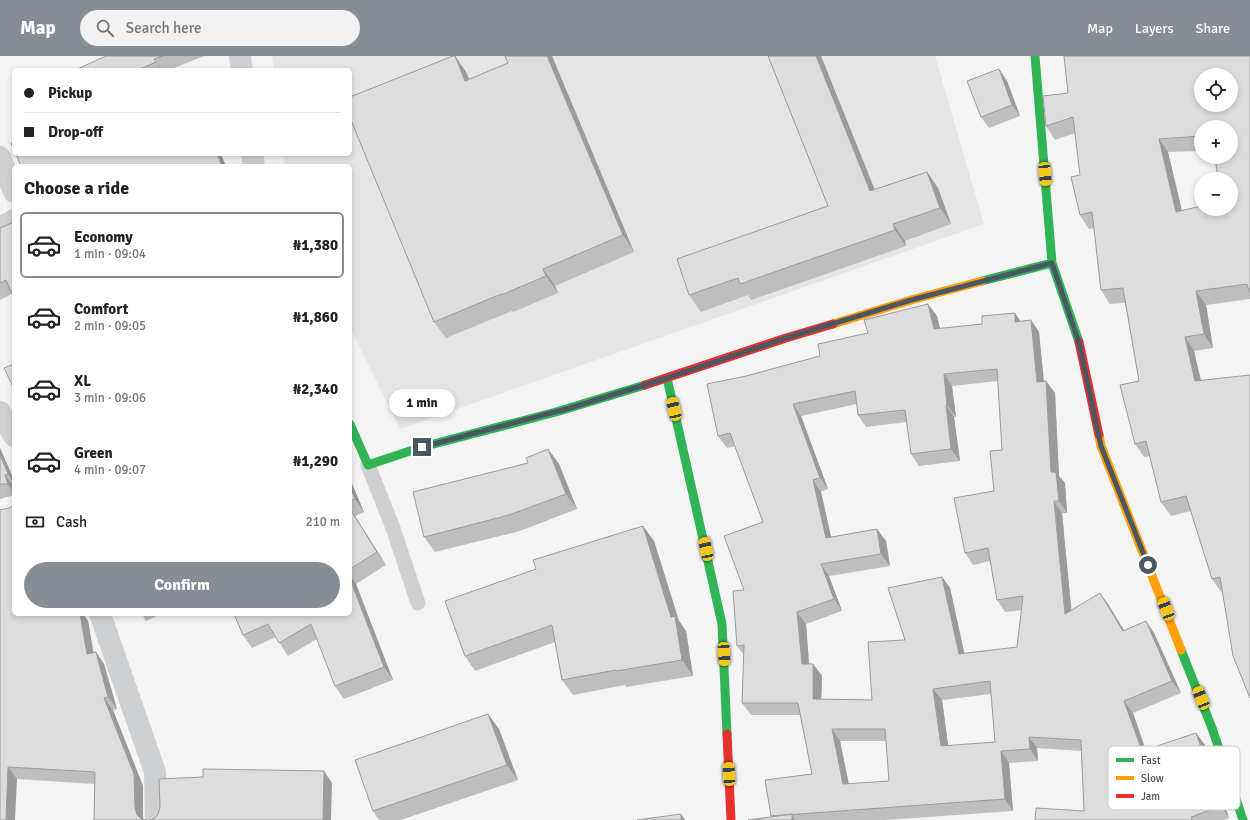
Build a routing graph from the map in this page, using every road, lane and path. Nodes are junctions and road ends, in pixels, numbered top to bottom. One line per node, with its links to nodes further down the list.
1 (240, 56): 3 (street)
2 (1035, 56): 8 (street)
3 (242, 68)
4 (0, 158): 5 (street)
5 (12, 187)
6 (12, 221): 7 (street)
7 (0, 228)
8 (1052, 263): 9 (street); 16 (street)
9 (667, 378): 13 (street); 19 (street)
10 (0, 412): 12 (street)
11 (352, 429): 13 (street)
12 (12, 433)
13 (368, 465): 14 (lane)
14 (418, 603)
15 (101, 616): 18 (street)
16 (1218, 746)
17 (1240, 810): 20 (street)
18 (156, 820)
19 (731, 820)
20 (1243, 820)

